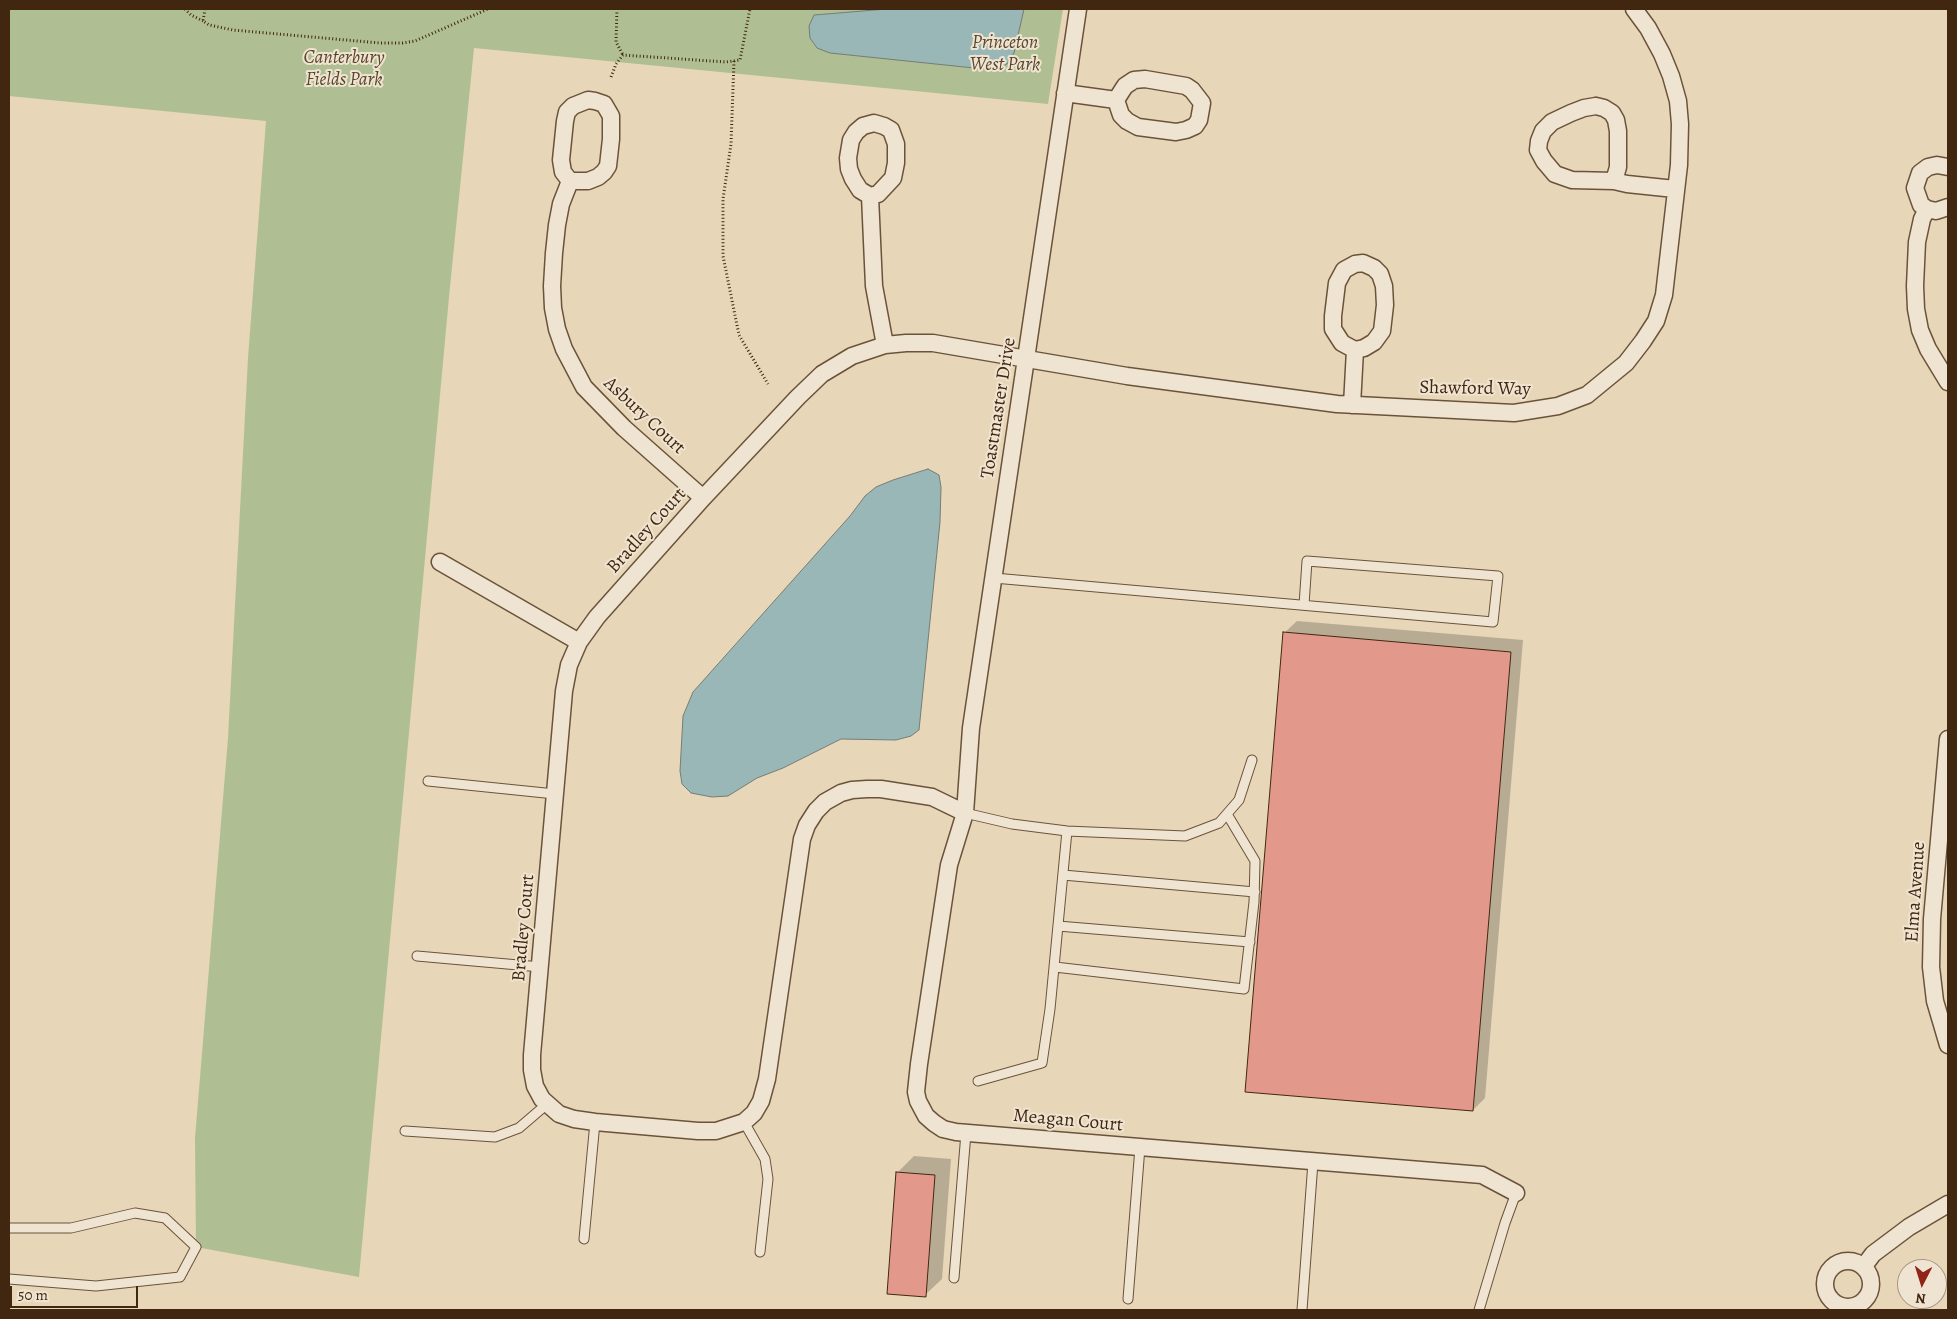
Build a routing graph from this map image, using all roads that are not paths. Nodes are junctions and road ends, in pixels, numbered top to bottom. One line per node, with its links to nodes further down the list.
1 (1078, 9): 3 (street, Toastmaster Drive)
2 (1634, 9): 8 (street, Shawford Way)
3 (1066, 93): 4 (street); 14 (street, Toastmaster Drive)
4 (1116, 100): 4 (street)
5 (1948, 167): 11 (street)
6 (570, 180): 6 (street); 17 (street, Asbury Court)
7 (1614, 180): 7 (street); 8 (street)
8 (1675, 189): 16 (street, Shawford Way)
9 (870, 196): 12 (street)
10 (1948, 207): 11 (street)
11 (1927, 209): 15 (street)
12 (886, 345): 14 (street, Bradley Court); 17 (street, Bradley Court)
13 (1355, 350): 13 (street); 16 (street)
14 (1026, 359): 16 (street, Shawford Way); 19 (street, Toastmaster Drive)
15 (1948, 382)
16 (1352, 405)
17 (703, 498): 21 (street, Bradley Court)
18 (440, 562): 21 (street)
19 (994, 578): 20 (lane); 26 (street, Toastmaster Drive)
20 (1304, 605): 20 (lane)
21 (579, 642): 25 (street, Bradley Court)
22 (1948, 739): 36 (street, Elma Avenue)
23 (1252, 760): 27 (lane)
24 (428, 781): 25 (lane)
25 (555, 794): 34 (street, Bradley Court)
26 (965, 813): 28 (lane); 40 (street); 42 (street, Meagan Court)
27 (1227, 814): 28 (lane); 30 (lane)
28 (1067, 831): 29 (lane)
29 (1063, 876): 30 (lane); 31 (lane)
30 (1255, 892): 32 (lane)
31 (1058, 926): 32 (lane); 35 (lane)
32 (1250, 942): 35 (lane)
33 (417, 956): 34 (lane)
34 (541, 967): 38 (street, Bradley Court)
35 (1054, 967): 37 (lane)
36 (1948, 1045)
37 (978, 1080)
38 (547, 1104): 39 (street, Bradley Court); 41 (lane)
39 (594, 1122): 40 (street, Bradley Court); 48 (lane)
40 (744, 1122): 49 (lane)
41 (405, 1131)
42 (966, 1133): 43 (street, Meagan Court); 52 (lane)
43 (1140, 1147): 44 (street, Meagan Court); 53 (lane)
44 (1313, 1162): 45 (street, Meagan Court); 54 (lane)
45 (1516, 1193): 55 (lane)
46 (1948, 1204): 50 (street)
47 (9, 1228): 51 (lane)
48 (584, 1239)
49 (760, 1252)
50 (1864, 1266)
51 (9, 1278)
52 (954, 1278)
53 (1128, 1299)
54 (1302, 1310)
55 (1480, 1310)

